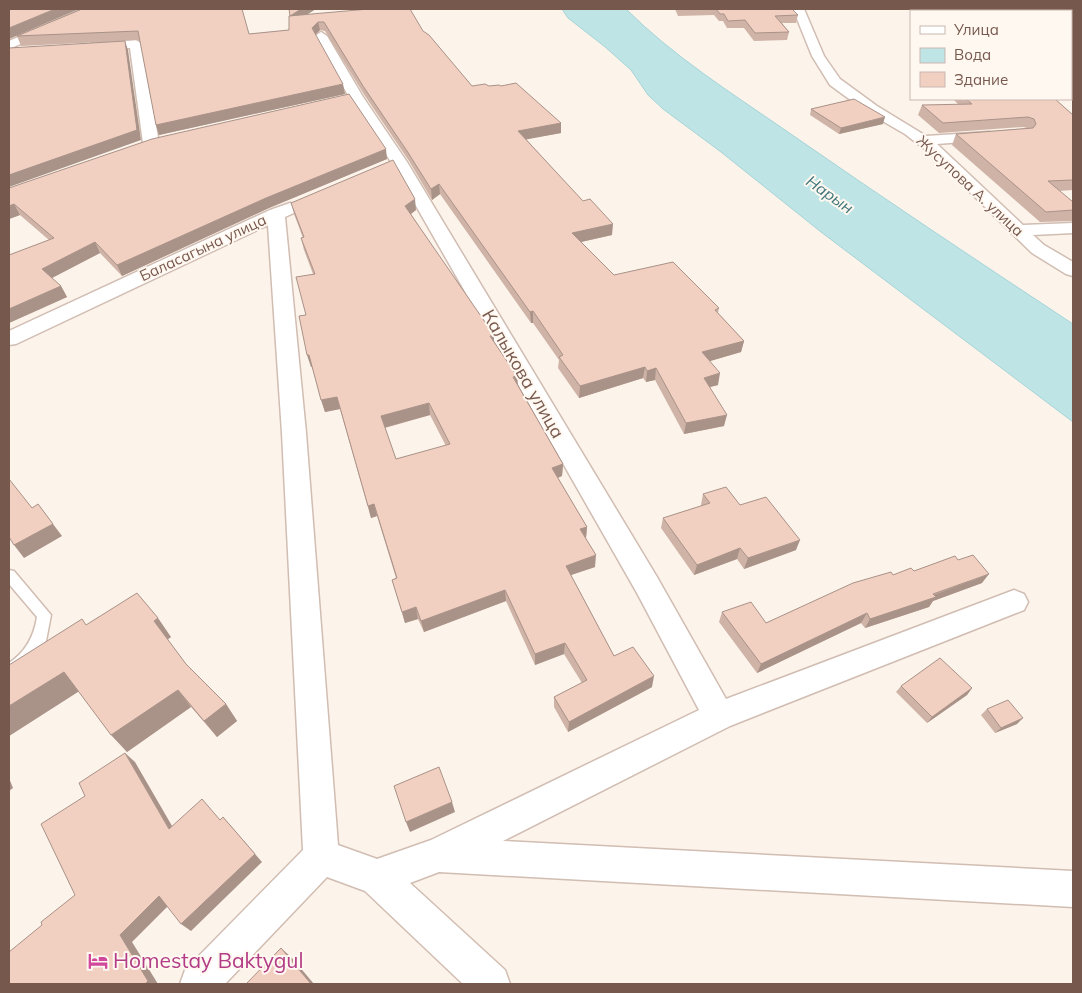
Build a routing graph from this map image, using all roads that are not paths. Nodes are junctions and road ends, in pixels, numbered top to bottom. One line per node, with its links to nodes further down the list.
1 (92, 9): 4 (street)
2 (798, 9): 9 (street, Жусупова А. улица)
3 (321, 36): 21 (street, Калыкова улица)
4 (10, 46): 6 (street)
5 (77, 48): 10 (street)
6 (28, 51)
7 (1005, 134): 9 (street)
8 (170, 139): 10 (street)
9 (922, 141): 15 (street, Жусупова А. улица)
10 (152, 143): 11 (street)
11 (134, 150)
12 (302, 203): 13 (street, Баласагына улица)
13 (276, 214): 17 (street, Баласагына улица); 23 (street)
14 (1073, 228): 15 (street)
15 (1017, 230): 16 (street, Жусупова А. улица)
16 (1073, 270)
17 (9, 339)
18 (9, 575): 20 (lane)
19 (1014, 602): 21 (street)
20 (9, 670)
21 (719, 716): 22 (street)
22 (438, 855): 24 (street); 25 (street)
23 (321, 857): 24 (street); 26 (street)
24 (377, 877): 27 (street)
25 (1073, 889)
26 (199, 984)
27 (491, 984)

